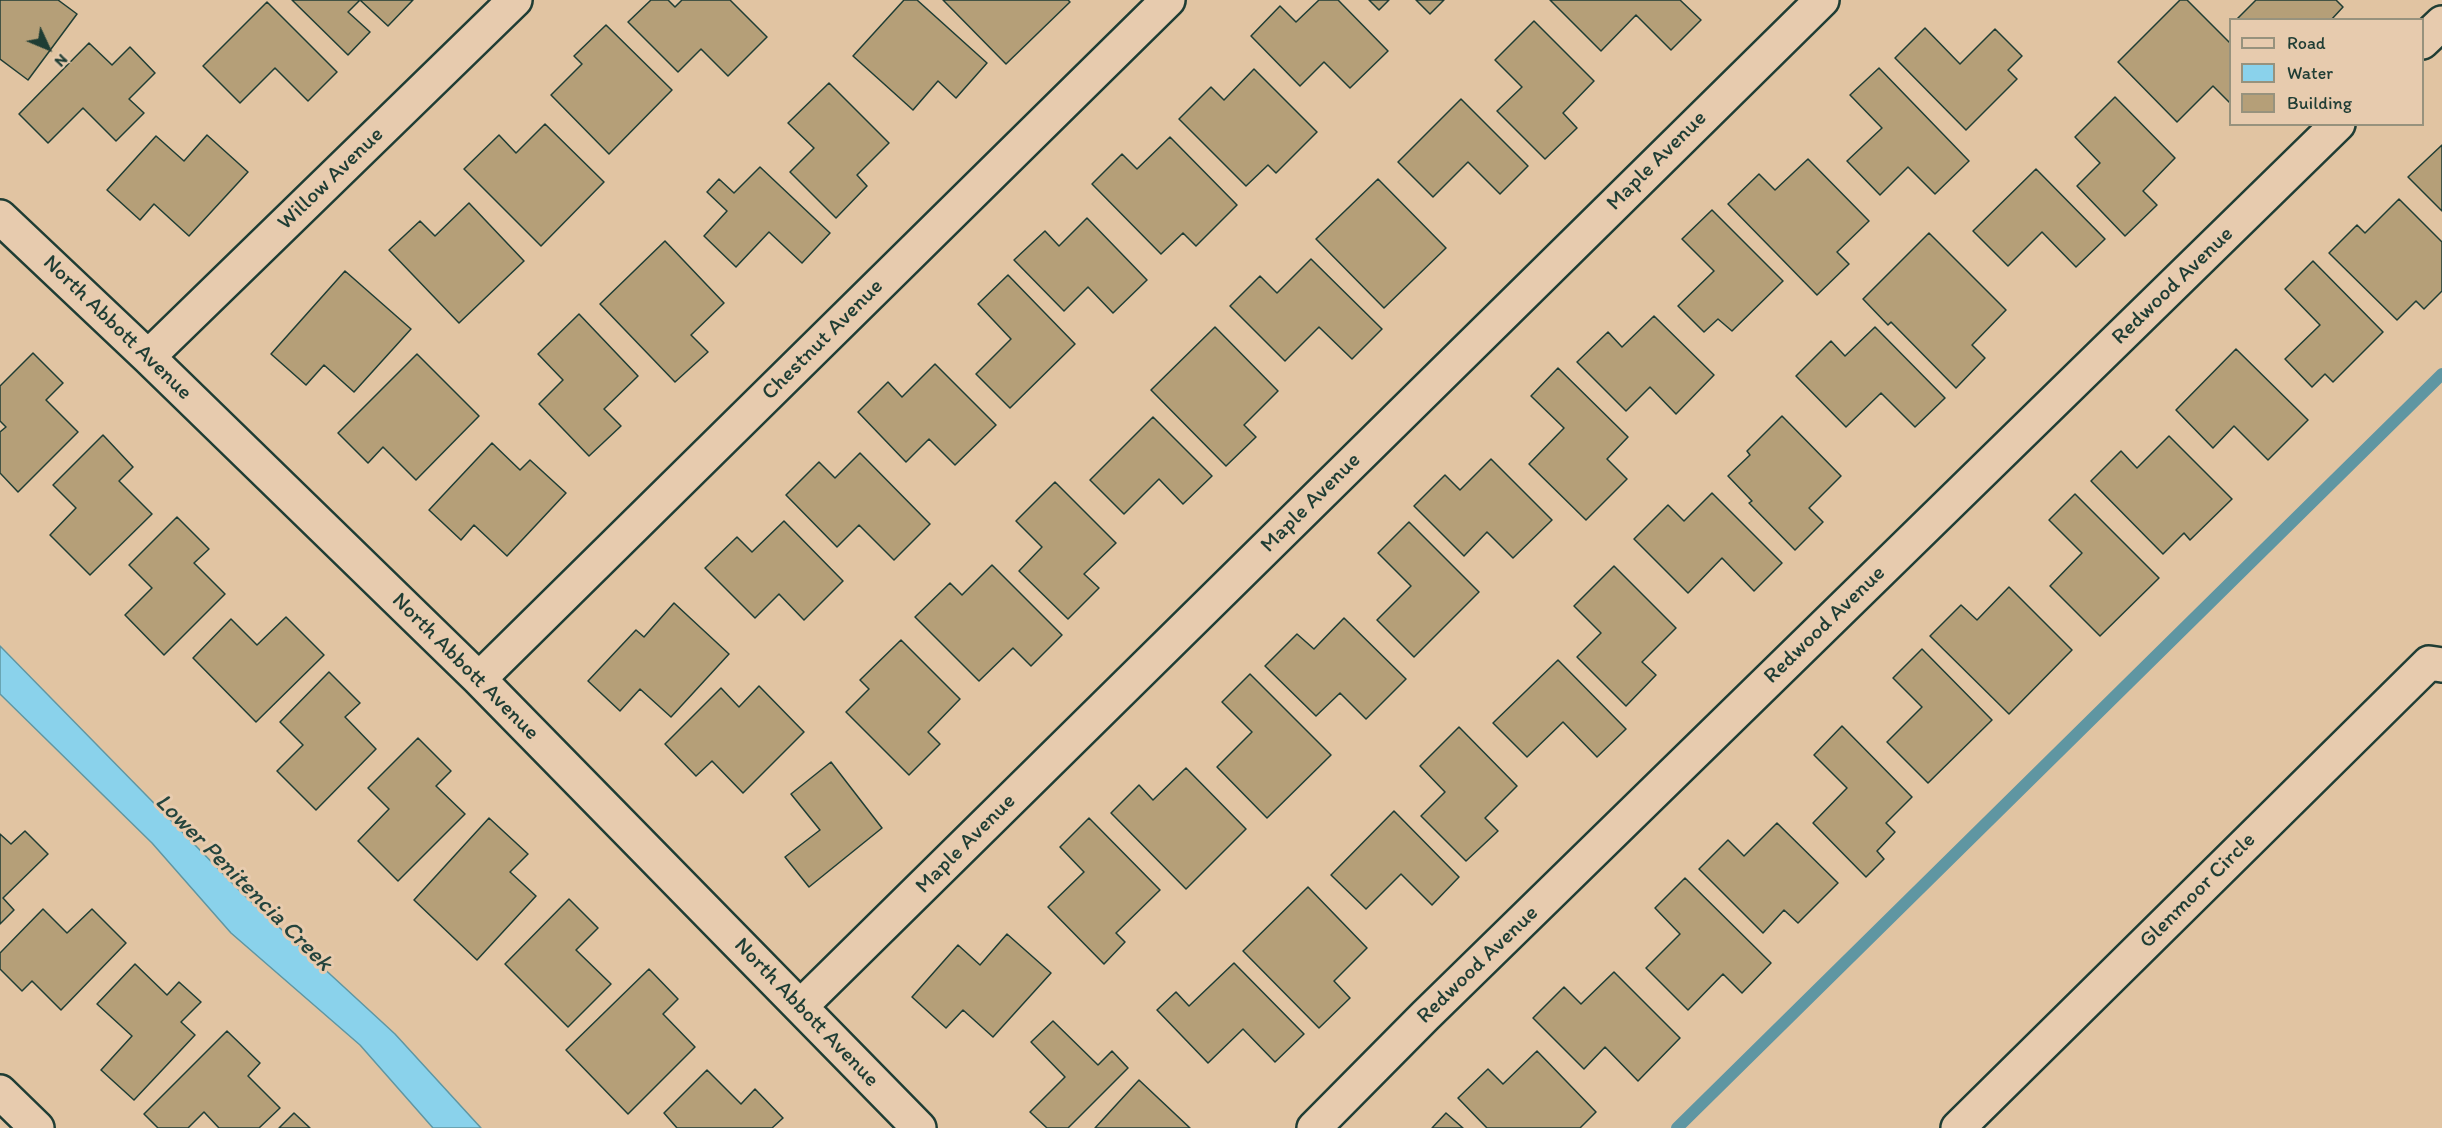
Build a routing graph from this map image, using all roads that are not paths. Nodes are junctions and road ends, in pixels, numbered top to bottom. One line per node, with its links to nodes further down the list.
1 (515, 0): 8 (street, Willow Avenue)
2 (1168, 0): 10 (street, Chestnut Avenue)
3 (1822, 0): 11 (street, Maple Avenue)
4 (2442, 23): 5 (street)
5 (2424, 40)
6 (2336, 126): 15 (street, Redwood Avenue)
7 (0, 217): 8 (street, North Abbott Avenue)
8 (148, 357): 10 (street, North Abbott Avenue)
9 (2442, 665): 16 (street, Glenmoor Circle)
10 (479, 679): 11 (street, North Abbott Avenue)
11 (801, 1006): 14 (street, North Abbott Avenue)
12 (0, 1092): 13 (street)
13 (37, 1128)
14 (919, 1128)
15 (1314, 1128)
16 (1958, 1128)

